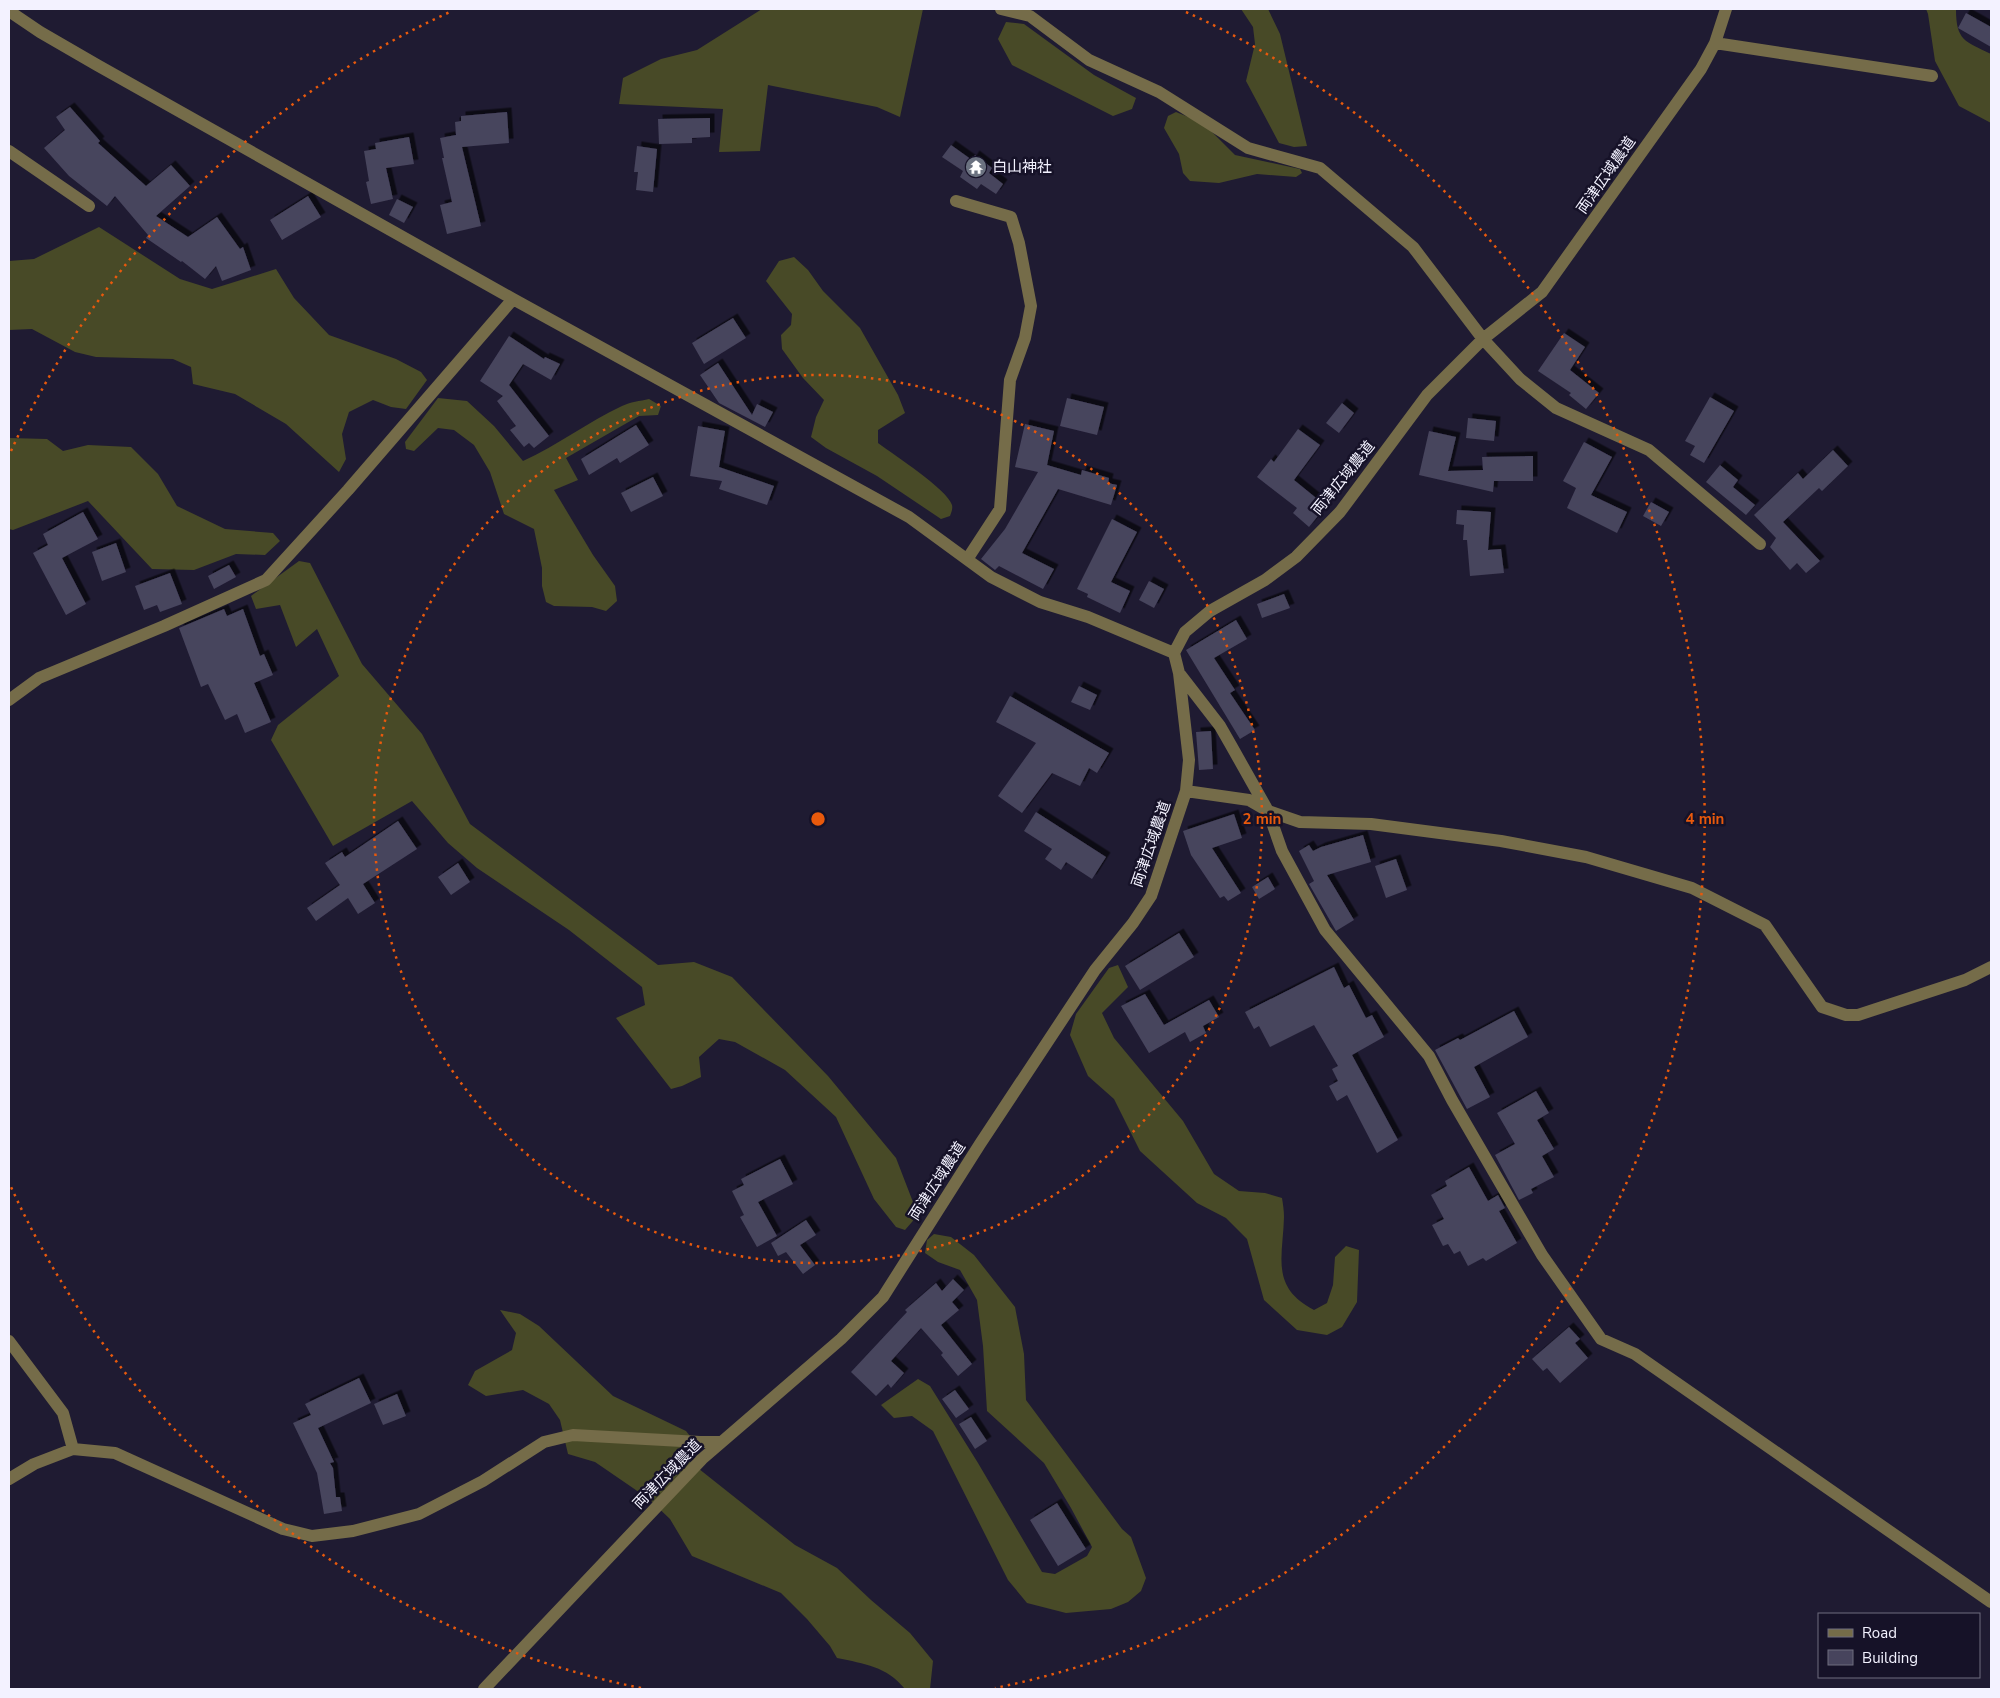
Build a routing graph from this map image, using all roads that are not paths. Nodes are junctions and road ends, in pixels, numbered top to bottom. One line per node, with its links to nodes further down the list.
1 (1001, 9): 10 (street)
2 (1726, 9): 4 (street, 両津広域農道)
3 (9, 11): 9 (street)
4 (1715, 43): 5 (street); 10 (street, 両津広域農道)
5 (1932, 76)
6 (9, 151): 8 (street)
7 (956, 201): 12 (street)
8 (89, 206)
9 (514, 300): 12 (street); 15 (street)
10 (1483, 339): 11 (street); 13 (street, 両津広域農道)
11 (1760, 544)
12 (968, 558): 13 (street)
13 (1174, 653): 14 (street, 両津広域農道)
14 (1179, 673): 16 (street, 両津広域農道); 17 (street)
15 (9, 700)
16 (1186, 791): 17 (street); 20 (street, 両津広域農道)
17 (1268, 811): 18 (street); 23 (street)
18 (1991, 967)
19 (9, 1341): 21 (street)
20 (721, 1442): 21 (street); 24 (street, 両津広域農道)
21 (73, 1448): 22 (street)
22 (9, 1479)
23 (1991, 1602)
24 (484, 1689)

